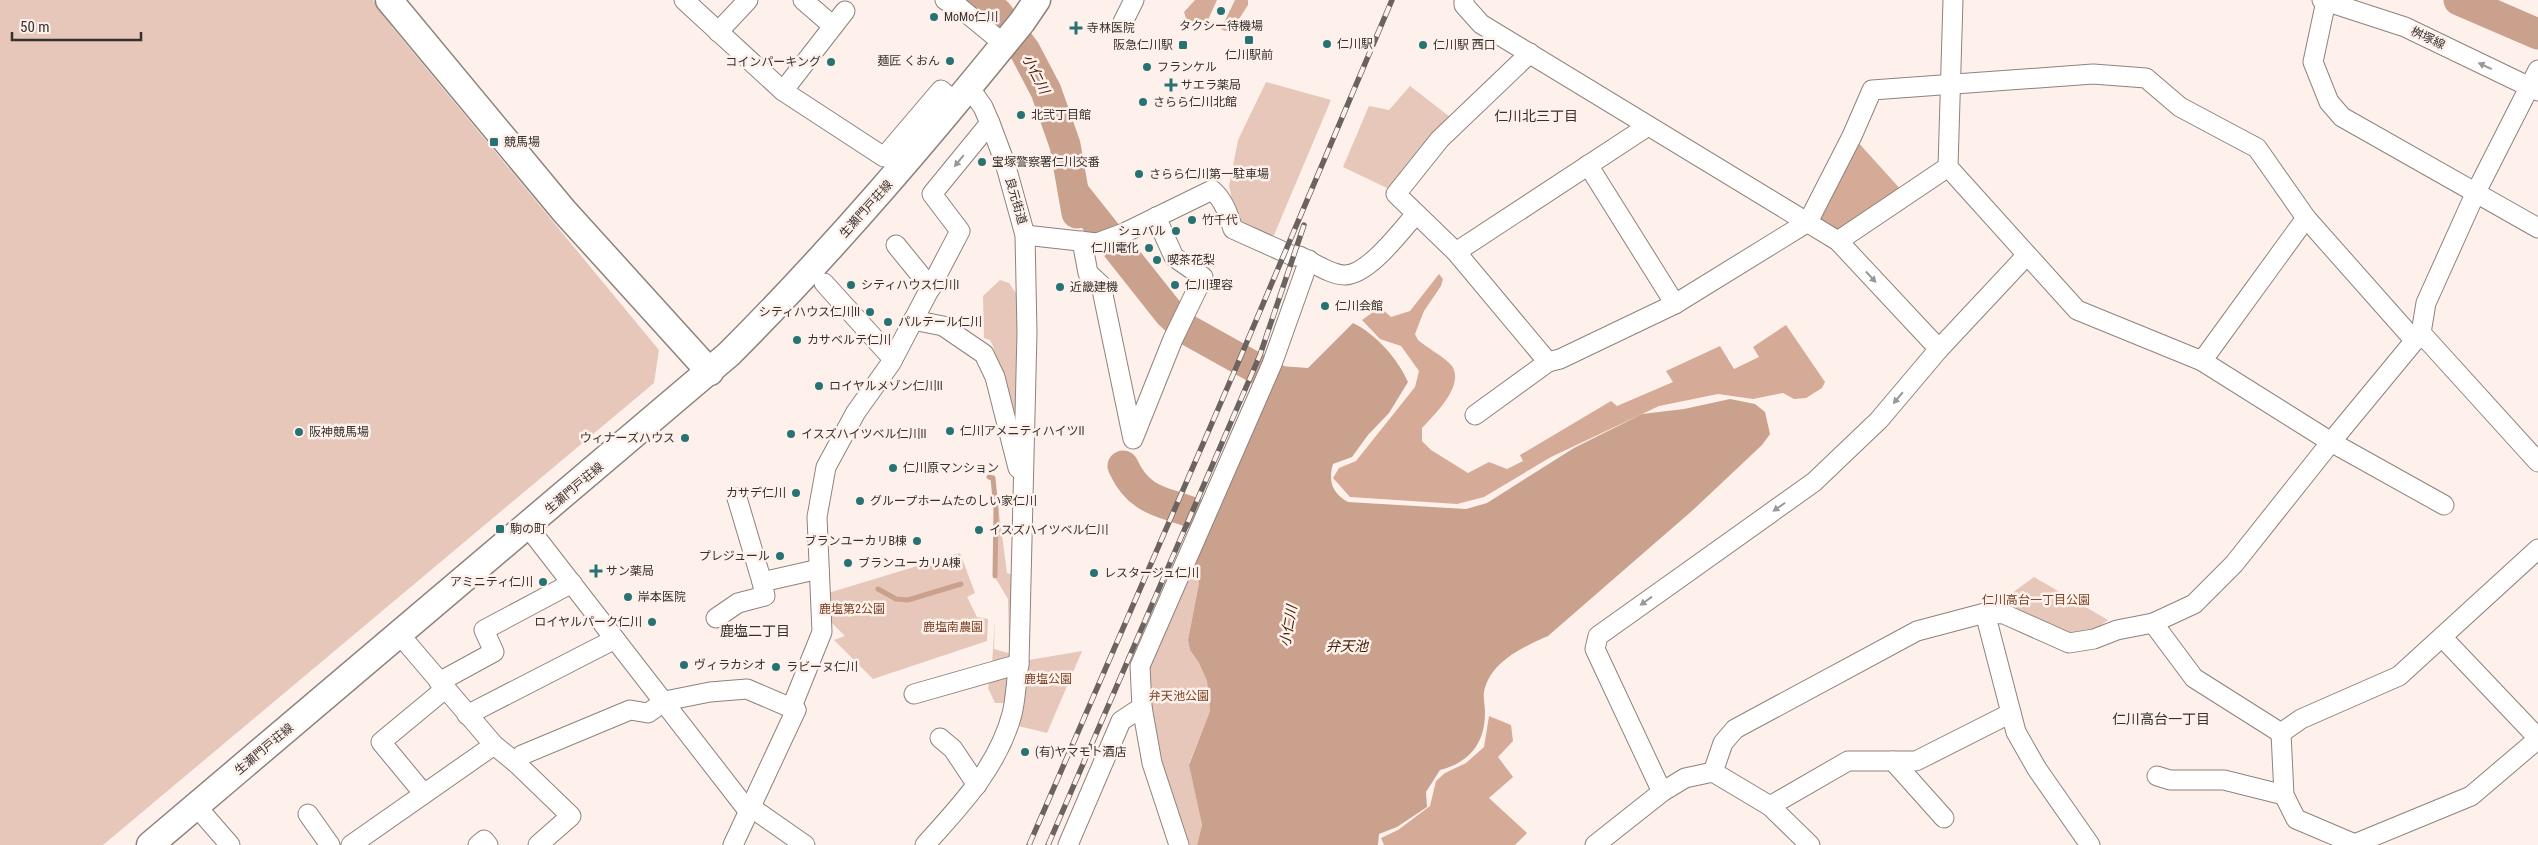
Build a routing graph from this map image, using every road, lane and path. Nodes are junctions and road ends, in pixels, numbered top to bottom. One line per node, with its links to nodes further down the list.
1 (389, 0): 47 (main road)
2 (684, 0): 14 (street)
3 (748, 0): 14 (street)
4 (803, 0): 13 (street)
5 (946, 0): 15 (street)
6 (1037, 0): 15 (main road, 生瀬門戸荘線)
7 (1134, 0): 12 (street)
8 (1464, 0): 16 (street)
9 (1953, 0): 18 (street)
10 (2324, 1): 17 (street, 桝塚線, one-way to 10); 25 (street)
11 (845, 11): 13 (street)
12 (1123, 22)
13 (833, 26): 19 (street)
14 (718, 32): 19 (street)
15 (1004, 44): 20 (main road, 生瀬門戸荘線)
16 (1530, 53): 22 (street); 26 (street)
17 (2535, 83): 25 (street)
18 (1951, 86): 24 (street); 28 (street); 29 (street)
19 (783, 91): 20 (street)
20 (962, 95): 21 (street, 良元街道); 47 (main road, 生瀬門戸荘線)
21 (990, 123): 31 (street, 良元街道); 39 (street, one-way to 39)
22 (1648, 126): 23 (street); 29 (street)
23 (1588, 166): 35 (street); 40 (street)
24 (1948, 167): 32 (street); 36 (street)
25 (2476, 192): 30 (street); 42 (street)
26 (1415, 215): 35 (street); 37 (street)
27 (1156, 217): 33 (street); 33 (street); 37 (street)
28 (2306, 218): 42 (street); 45 (street)
29 (1808, 222): 32 (street); 40 (street)
30 (2538, 228)
31 (1026, 234): 33 (street); 51 (street, 良元街道)
32 (1838, 241): 43 (street, one-way to 43)
33 (1090, 242)
34 (897, 245): 39 (street)
35 (1456, 252): 46 (street)
36 (2026, 256): 43 (street); 45 (street)
37 (1309, 260): 69 (street)
38 (824, 284): 44 (street)
39 (931, 288): 41 (street)
40 (1675, 304): 46 (street)
41 (913, 320): 44 (street); 51 (street)
42 (2418, 337): 49 (street); 50 (street)
43 (1939, 349): 82 (street, one-way to 82)
44 (893, 359): 56 (street)
45 (2202, 361): 49 (street)
46 (1548, 362): 48 (street)
47 (710, 372): 54 (main road, 生瀬門戸荘線)
48 (1475, 415)
49 (2331, 442): 53 (street); 61 (street)
50 (2538, 462)
51 (1022, 486): 65 (street)
52 (737, 498): 57 (street)
53 (2444, 505)
54 (528, 527): 58 (street); 62 (main road, 生瀬門戸荘線)
55 (2538, 549): 63 (street)
56 (819, 569): 57 (street); 70 (street)
57 (762, 582): 60 (street)
58 (572, 583): 64 (street); 66 (street)
59 (1985, 613): 61 (street); 71 (street); 79 (street)
60 (716, 618)
61 (2153, 623): 73 (street)
62 (400, 635): 66 (street); 85 (main road, 生瀬門戸荘線)
63 (2442, 637): 73 (street); 75 (street)
64 (615, 639): 68 (street); 72 (street)
65 (1018, 664): 67 (street); 81 (street)
66 (442, 686): 72 (street); 83 (street)
67 (914, 694)
68 (664, 701): 70 (street); 78 (street); 87 (street)
69 (1142, 707): 101 (street); 102 (street)
70 (796, 710): 87 (street)
71 (2011, 713): 77 (street); 105 (street)
72 (468, 715): 76 (street)
73 (2281, 733): 84 (street)
74 (940, 738): 81 (street)
75 (2538, 739): 90 (street)
76 (494, 745): 78 (street); 83 (street)
77 (1893, 761): 86 (street); 89 (street)
78 (515, 762): 97 (street)
79 (1713, 772): 82 (street); 86 (street)
80 (2157, 776): 84 (street)
81 (977, 785): 100 (street)
82 (1662, 792): 103 (street)
83 (424, 794): 94 (street)
84 (2284, 795): 90 (street)
85 (196, 806): 91 (main road, 生瀬門戸荘線); 92 (street)
86 (1770, 806): 104 (street)
87 (750, 810): 98 (street); 99 (street)
88 (308, 814): 93 (street)
89 (1944, 818)
90 (2357, 844)
91 (150, 845)
92 (230, 845)
93 (330, 845)
94 (351, 845)
95 (478, 845): 96 (street)
96 (488, 845)
97 (538, 845)
98 (733, 845)
99 (805, 845)
100 (925, 845)
101 (1068, 845)
102 (1179, 845)
103 (1595, 845)
104 (1810, 845)
105 (2090, 845)

